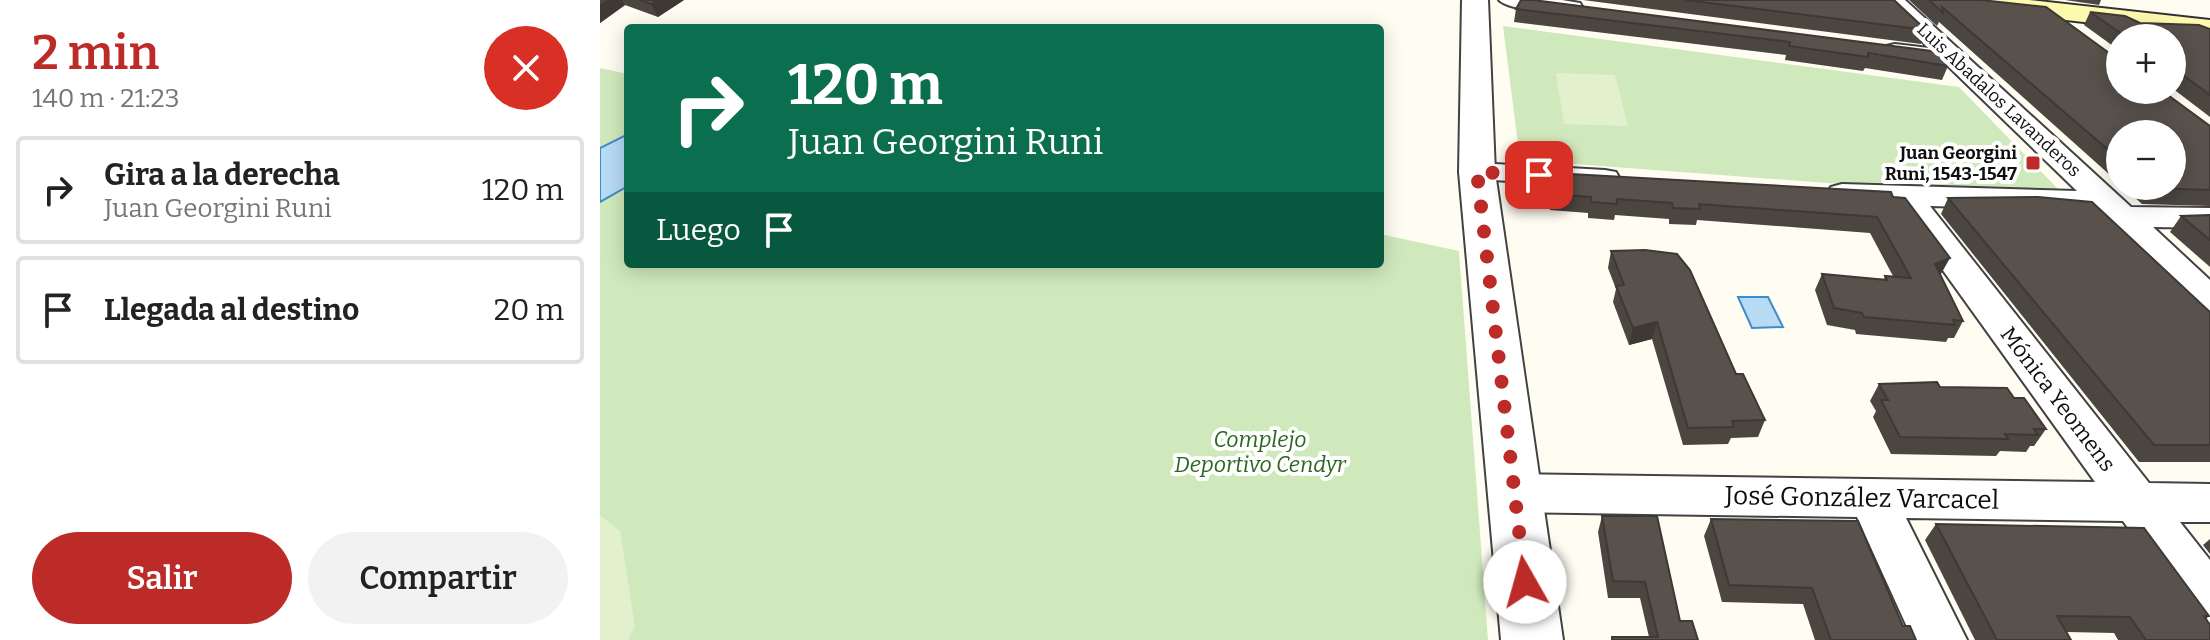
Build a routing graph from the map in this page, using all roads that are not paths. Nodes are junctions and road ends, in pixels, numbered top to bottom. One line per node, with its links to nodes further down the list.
1 (1475, 0): 11 (street)
2 (1510, 0): 6 (street)
3 (1892, 0): 10 (street, Luis Abadalos Lavanderos)
4 (1959, 0): 5 (main road)
5 (2044, 3): 7 (main road); 8 (street)
6 (1602, 12)
7 (2207, 27)
8 (2074, 34)
9 (1878, 49): 10 (street)
10 (1955, 59): 15 (street, Luis Abadalos Lavanderos)
11 (1477, 172): 12 (street); 18 (street)
12 (1636, 181)
13 (1811, 192): 14 (street)
14 (1906, 197): 15 (street); 20 (street, Mónica Yeomens)
15 (2115, 210): 16 (street); 17 (street, Luis Abadalos Lavanderos)
16 (2210, 218)
17 (2210, 300)
18 (1514, 493): 19 (street, José González Varcacel); 23 (street)
19 (1872, 498): 20 (street, José González Varcacel); 24 (street)
20 (2136, 502): 21 (street, José González Varcacel); 22 (street, Mónica Yeomens)
21 (2210, 503)
22 (2210, 600)
23 (1532, 640)
24 (1940, 640)

